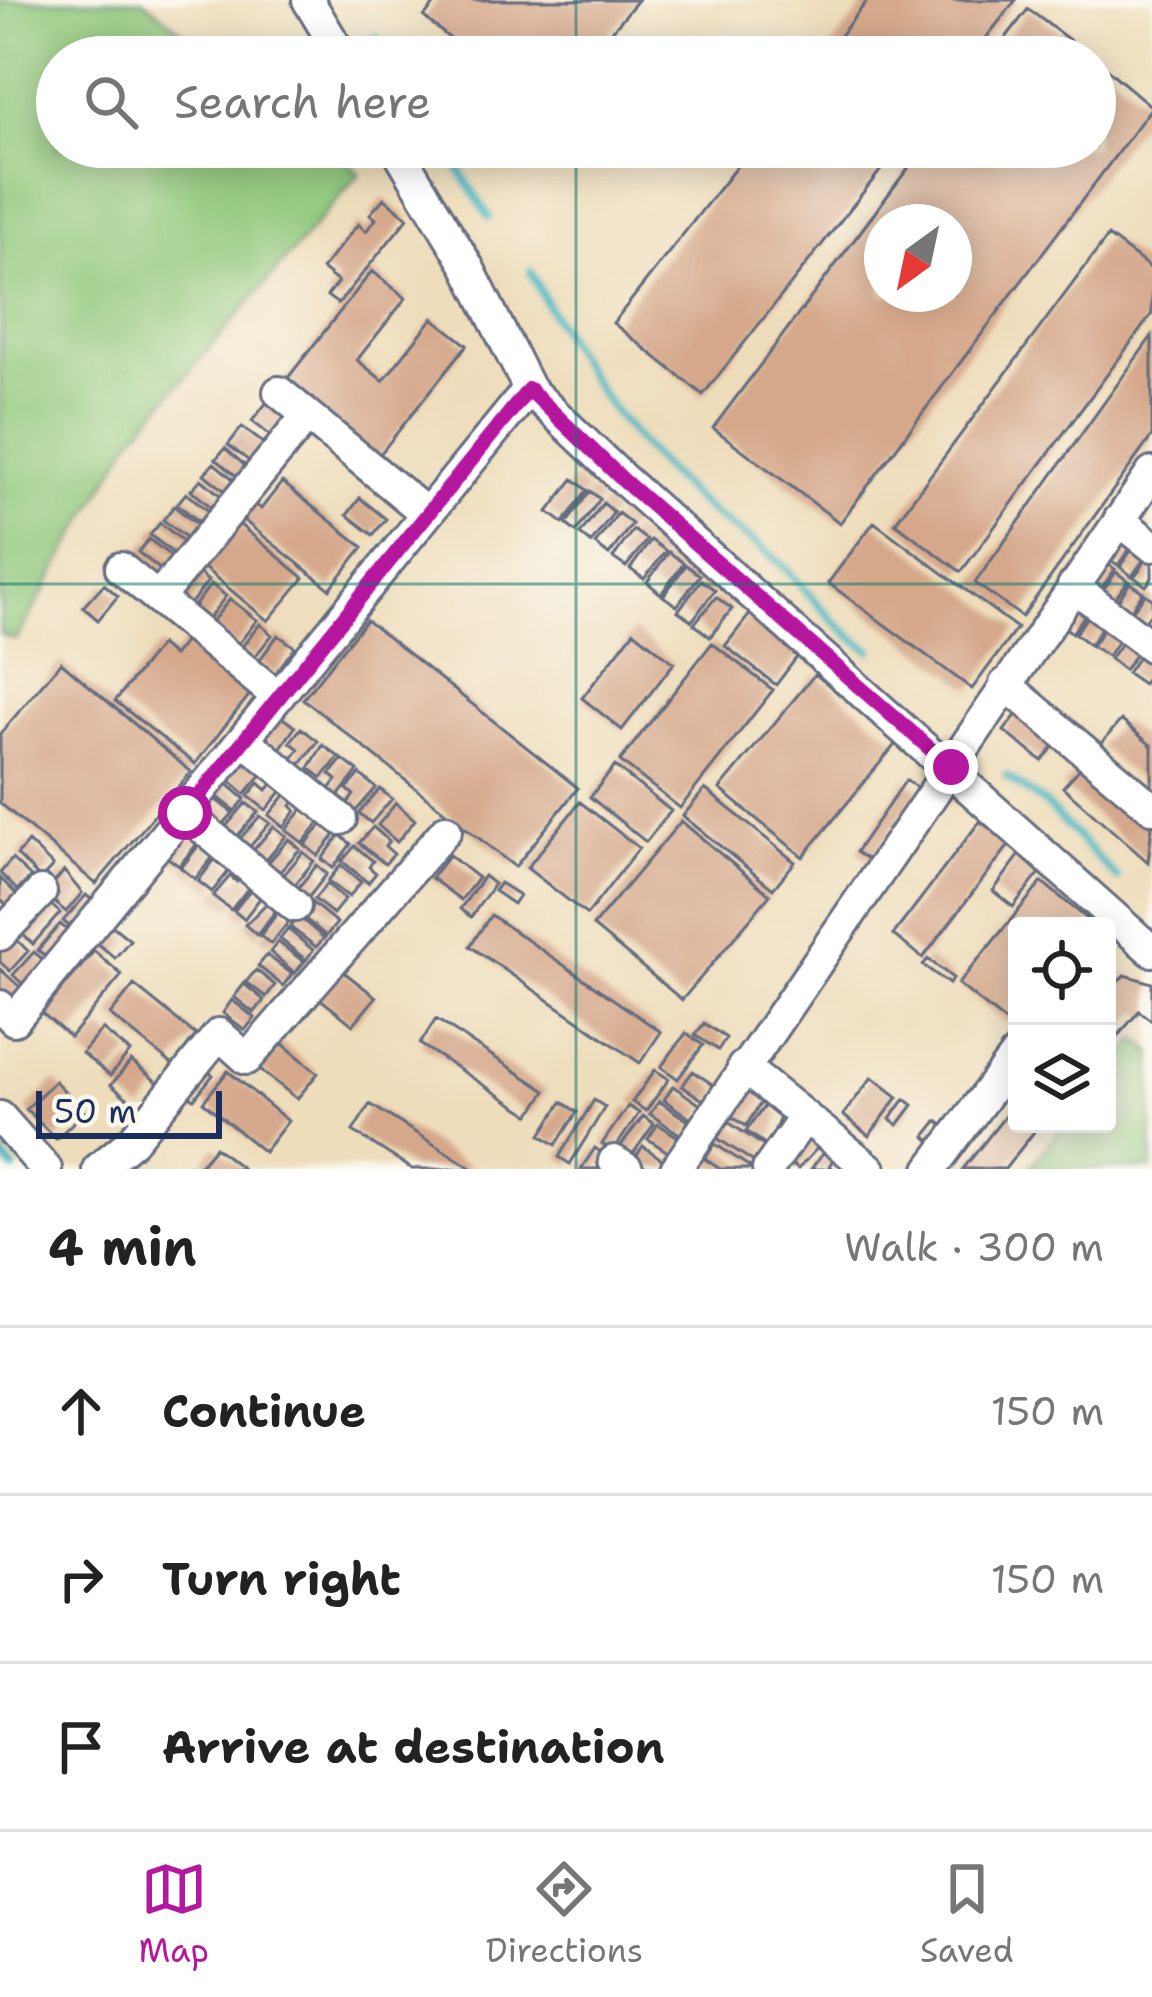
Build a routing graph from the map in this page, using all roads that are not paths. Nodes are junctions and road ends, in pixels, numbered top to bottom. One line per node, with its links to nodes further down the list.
1 (308, 0): 2 (street)
2 (329, 36)
3 (408, 168): 4 (street)
4 (529, 389): 8 (street); 18 (street)
5 (279, 392): 6 (street)
6 (308, 416): 8 (street); 13 (street)
7 (1152, 472): 9 (street)
8 (427, 514): 16 (street)
9 (1119, 520): 10 (street); 12 (street)
10 (1152, 546)
11 (121, 568): 13 (street)
12 (1073, 586): 14 (street); 15 (street)
13 (158, 598): 16 (street)
14 (1152, 647)
15 (1005, 684): 18 (street); 19 (street)
16 (278, 697): 17 (street)
17 (244, 740): 20 (street); 21 (street)
18 (951, 767): 25 (street); 31 (street)
19 (1152, 808)
20 (185, 813): 24 (street); 29 (street)
21 (341, 819)
22 (446, 830): 35 (street)
23 (41, 892): 27 (street)
24 (295, 906)
25 (1102, 917)
26 (1116, 929): 28 (street)
27 (0, 935)
28 (1152, 951)
29 (0, 1006)
30 (1008, 1065): 39 (street)
31 (743, 1067): 33 (street); 36 (street)
32 (0, 1117): 34 (street)
33 (805, 1118): 37 (street); 38 (street)
34 (46, 1169)
35 (98, 1169)
36 (676, 1169)
37 (768, 1169)
38 (870, 1169)
39 (931, 1169)

